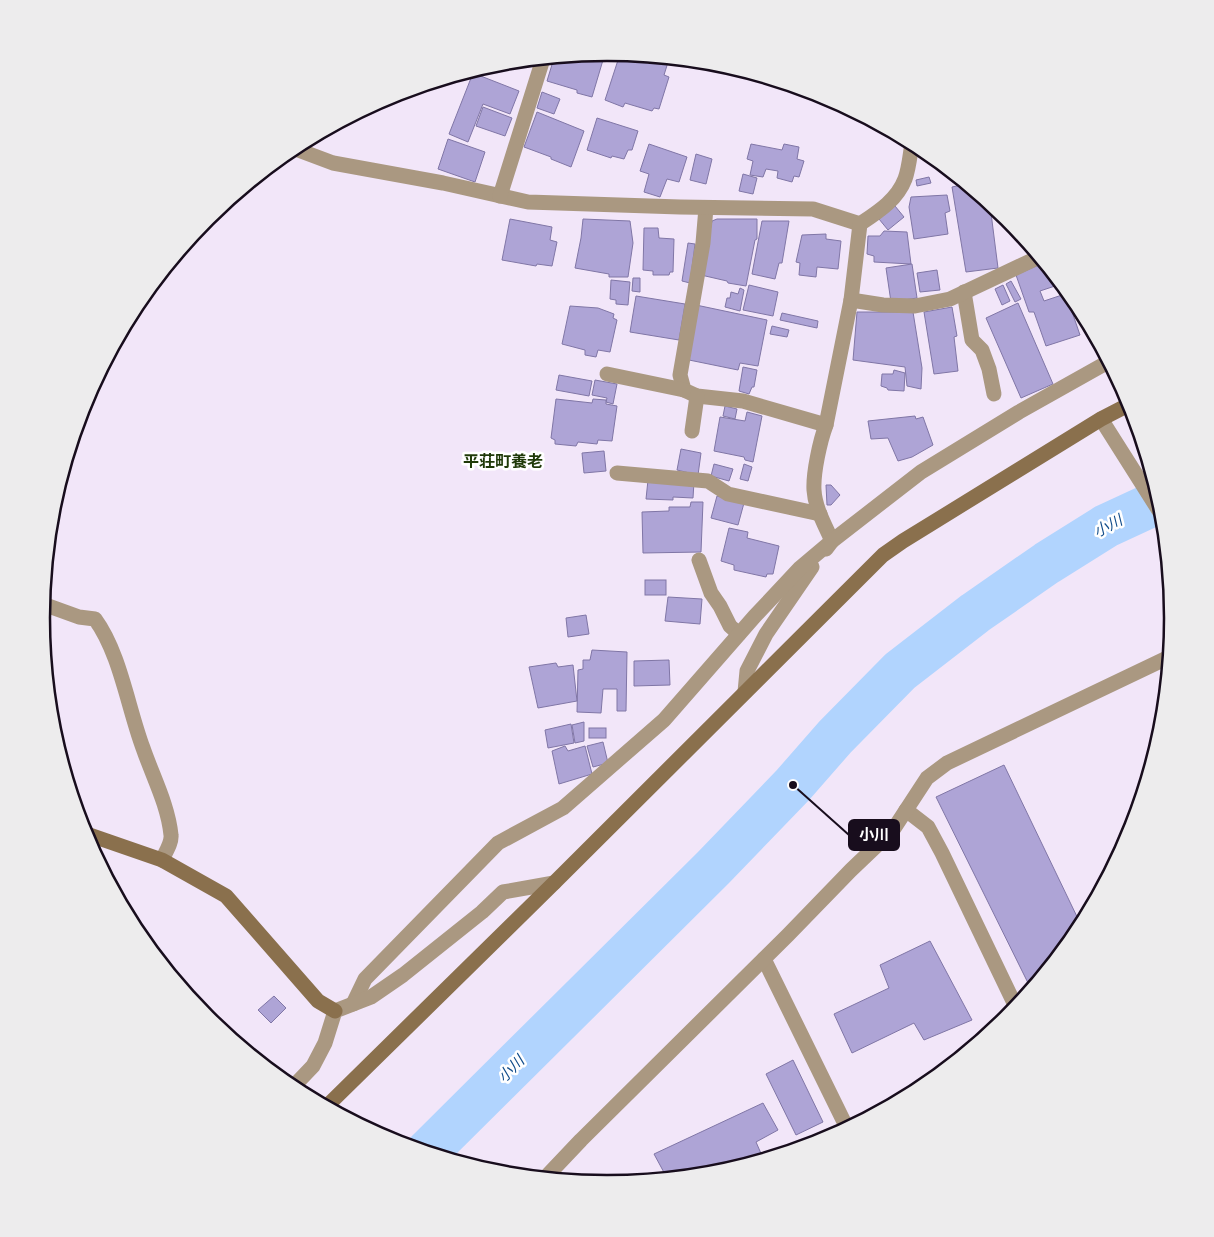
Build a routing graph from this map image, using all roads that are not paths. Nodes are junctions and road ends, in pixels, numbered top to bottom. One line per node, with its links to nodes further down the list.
1 (541, 65): 4 (street)
2 (910, 151): 6 (street)
3 (303, 152): 4 (street)
4 (500, 196): 5 (street)
5 (706, 208): 6 (street); 12 (street)
6 (860, 224): 9 (street)
7 (1033, 259): 8 (street)
8 (964, 292): 9 (street); 13 (street)
9 (851, 300): 16 (street)
10 (1103, 365): 21 (street)
11 (607, 374): 12 (street)
12 (690, 393): 16 (street); 17 (street)
13 (994, 394)
14 (1123, 408): 15 (street)
15 (1101, 419): 19 (street); 26 (street)
16 (826, 425): 20 (street)
17 (692, 431)
18 (617, 473): 20 (street)
19 (1150, 496)
20 (820, 514): 21 (street)
21 (832, 541): 24 (street); 26 (street)
22 (699, 560): 24 (street)
23 (50, 607): 29 (street)
24 (740, 634): 33 (street)
25 (1162, 661): 27 (street)
26 (745, 692): 30 (street)
27 (906, 810): 31 (street); 32 (street)
28 (94, 835): 29 (street)
29 (162, 860): 34 (street)
30 (554, 884): 33 (street); 36 (street)
31 (764, 958): 37 (street); 38 (street)
32 (1013, 1000)
33 (353, 1004): 34 (street)
34 (334, 1011): 35 (street)
35 (298, 1082)
36 (331, 1102)
37 (845, 1122)
38 (550, 1172)

